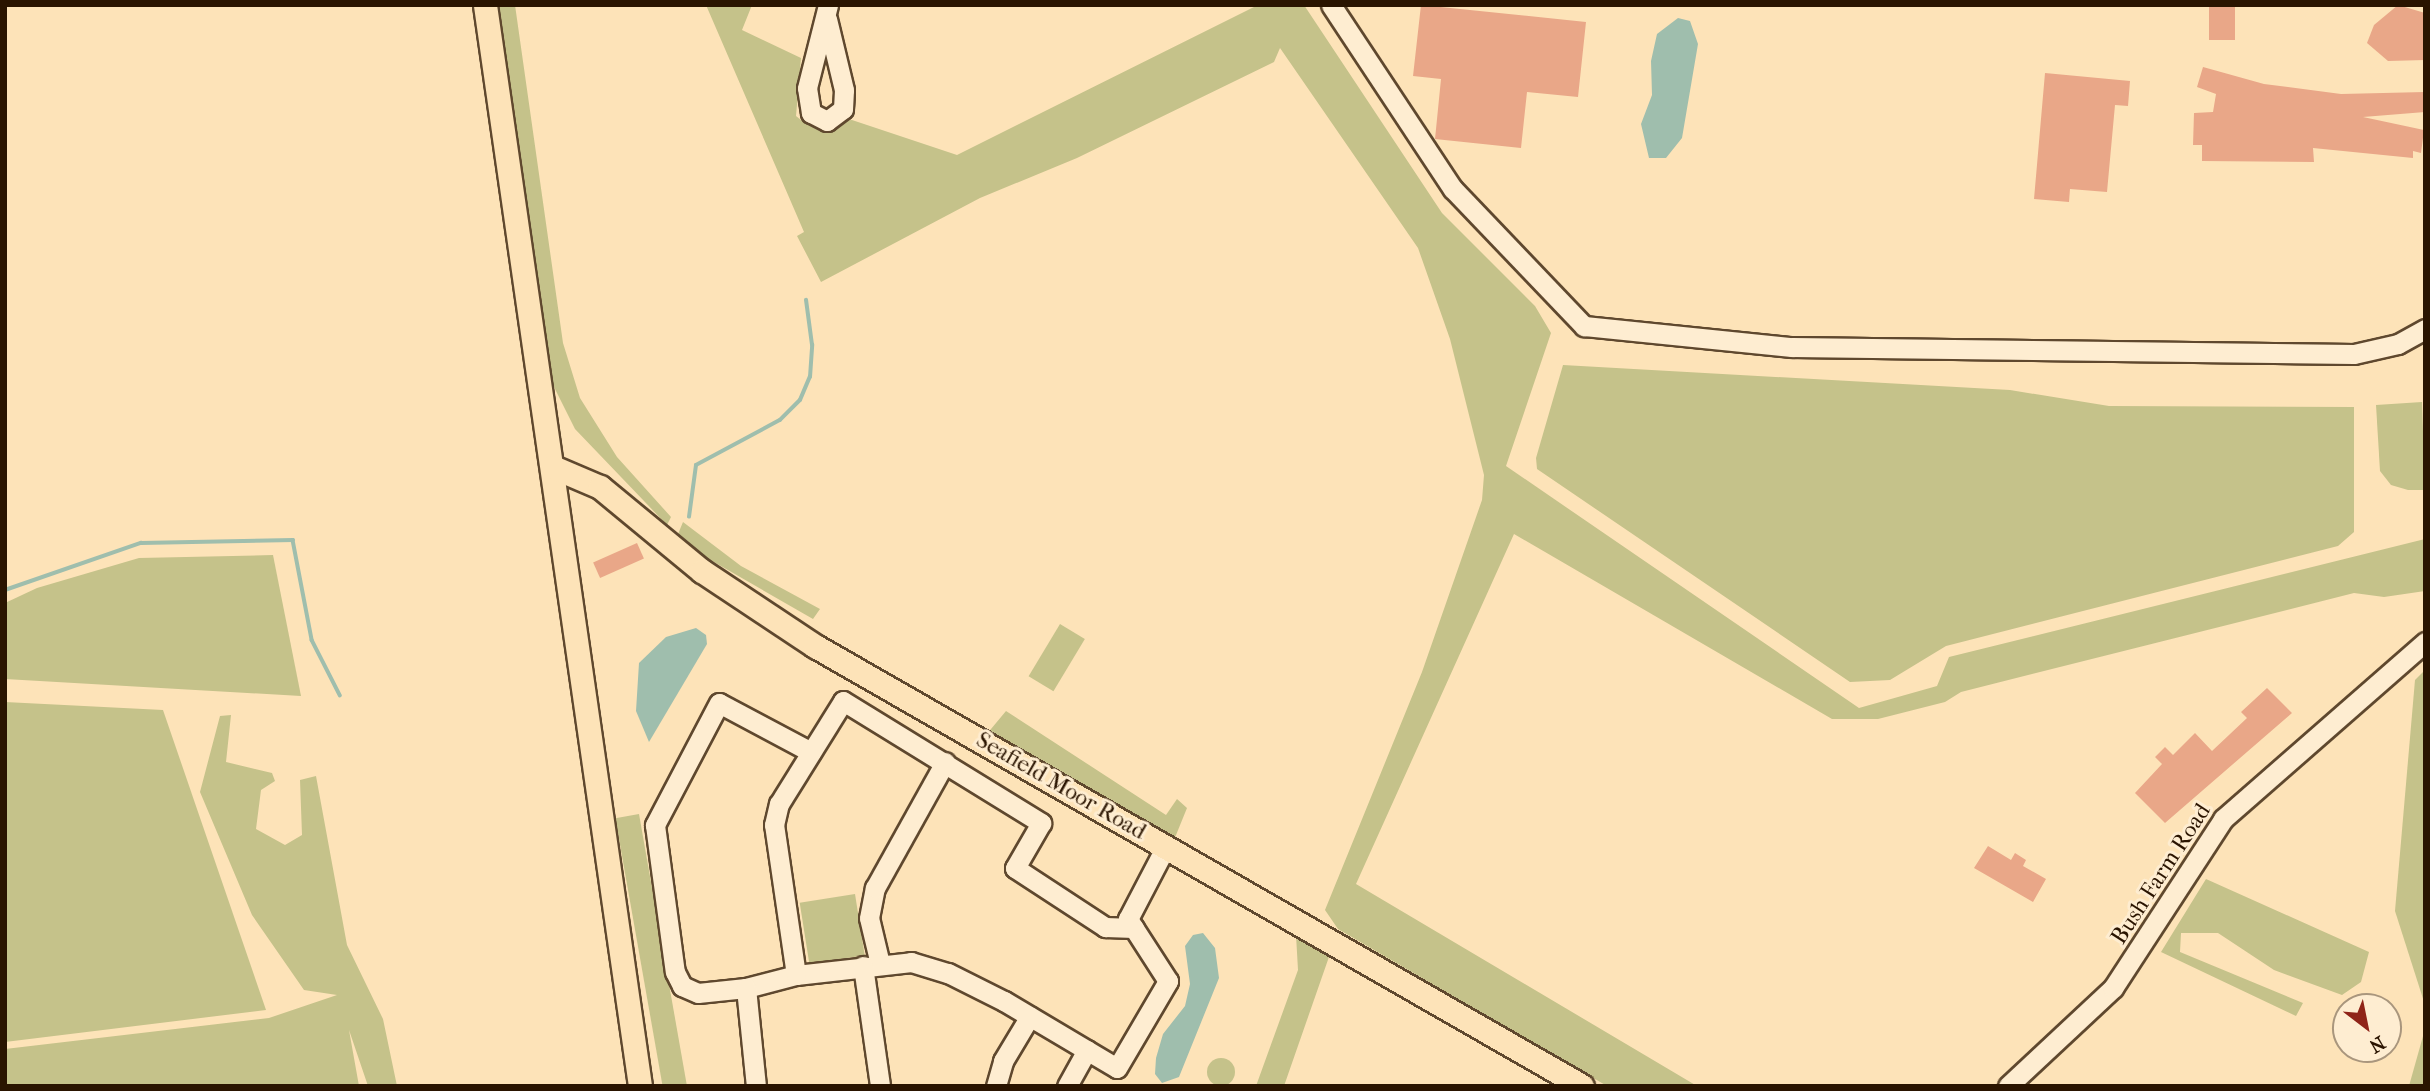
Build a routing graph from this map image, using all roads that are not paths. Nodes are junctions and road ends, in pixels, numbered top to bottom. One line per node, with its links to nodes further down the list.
1 (485, 5): 4 (main road)
2 (1331, 5): 3 (street)
3 (2425, 329)
4 (553, 467): 8 (main road, Seafield Moor Road); 15 (main road)
5 (2425, 642): 21 (street, Bush Farm Road)
6 (811, 752): 7 (street); 11 (street); 12 (street)
7 (945, 762): 9 (street); 10 (street)
8 (1166, 846): 9 (street); 20 (main road, Seafield Moor Road)
9 (1134, 928): 14 (street)
10 (872, 965): 11 (street); 13 (street); 17 (street)
11 (796, 975): 12 (street)
12 (746, 988): 16 (street)
13 (1030, 1016): 14 (street); 18 (street)
14 (1087, 1050): 19 (street)
15 (640, 1086)
16 (756, 1086)
17 (880, 1086)
18 (996, 1086)
19 (1067, 1086)
20 (1582, 1086)
21 (2008, 1086)

